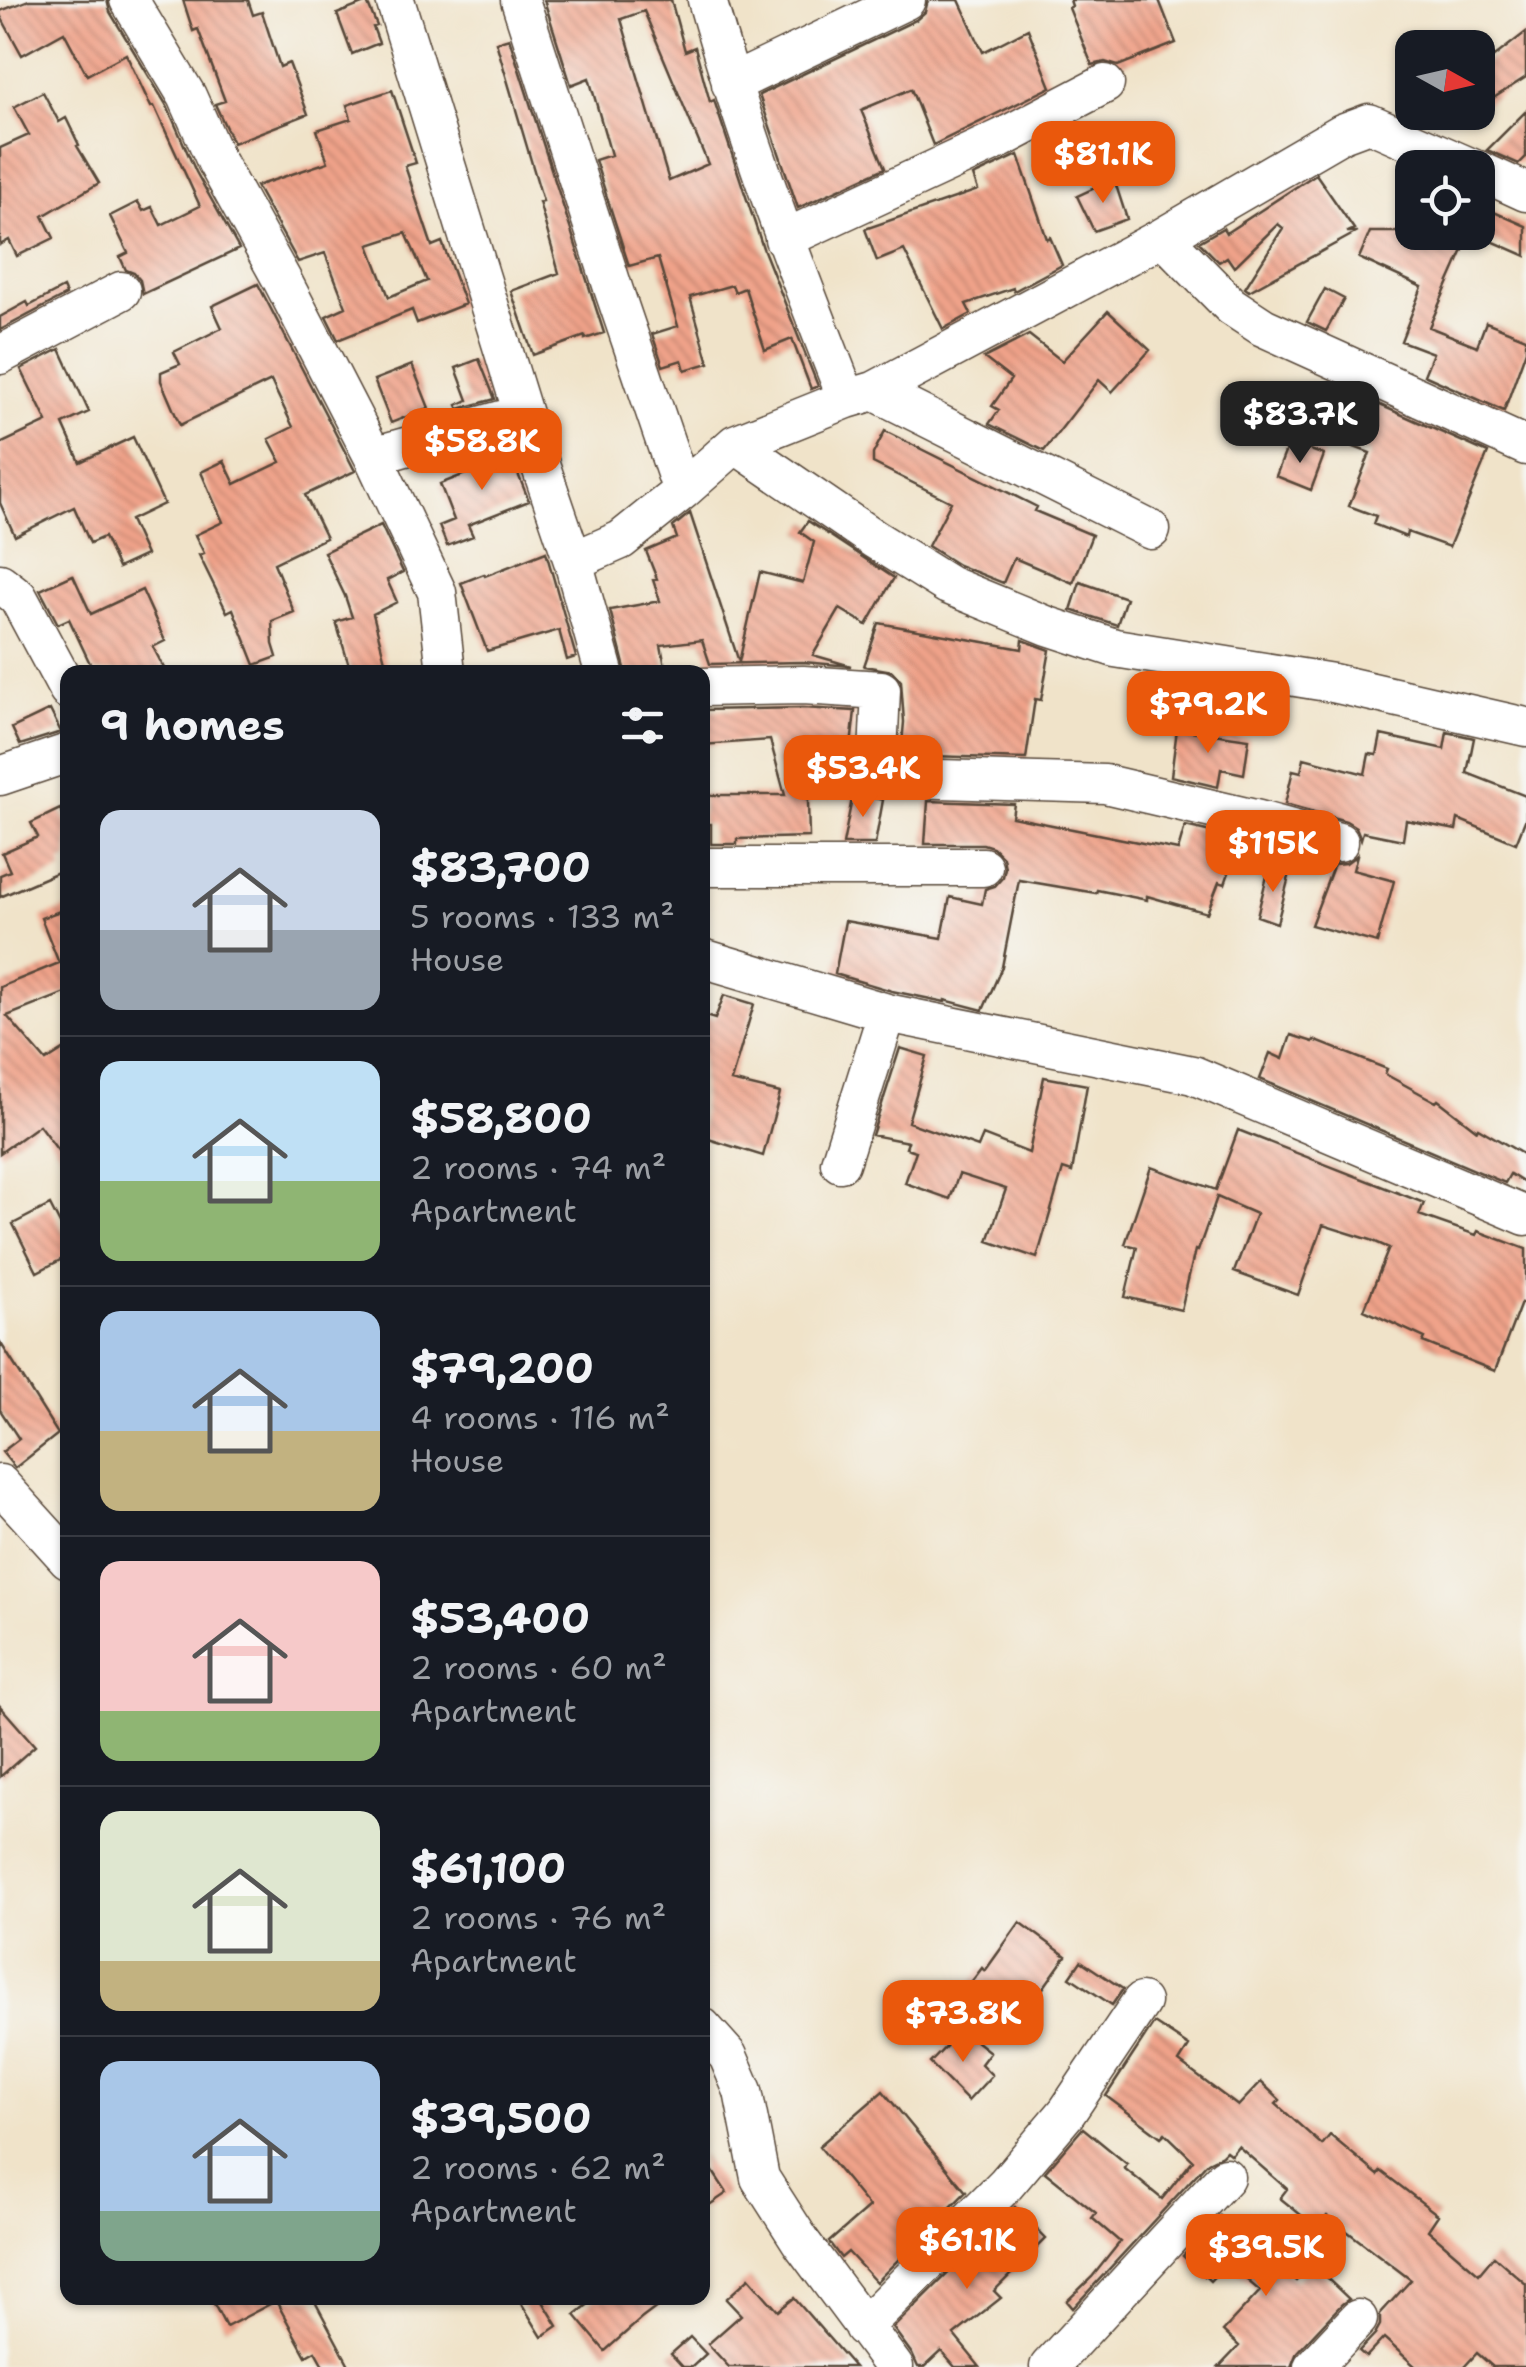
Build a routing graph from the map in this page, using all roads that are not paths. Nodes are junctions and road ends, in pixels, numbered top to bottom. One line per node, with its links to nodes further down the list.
1 (129, 0): 19 (street)
2 (395, 0): 16 (street)
3 (520, 0): 20 (street)
4 (707, 0): 6 (street)
5 (906, 0): 6 (street)
6 (731, 84): 12 (street)
7 (1105, 84): 12 (street)
8 (1432, 150): 11 (street)
9 (1495, 178): 10 (street)
10 (1526, 192)
11 (1163, 237): 15 (street); 18 (street)
12 (784, 239): 15 (street)
13 (121, 291): 14 (street)
14 (0, 354)
15 (861, 395): 17 (street); 21 (street)
16 (523, 414): 19 (street); 22 (street)
17 (735, 444): 20 (street); 28 (street)
18 (1526, 446)
19 (373, 456): 24 (street)
20 (682, 491): 22 (street)
21 (1151, 530)
22 (573, 561): 25 (street)
23 (0, 583): 26 (street)
24 (445, 665)
25 (602, 665)
26 (60, 675)
27 (710, 687): 31 (street)
28 (1526, 726)
29 (60, 756): 30 (street)
30 (0, 776)
31 (1339, 842)
32 (983, 867): 33 (street)
33 (710, 868)
34 (710, 960): 35 (street)
35 (887, 1013): 36 (street); 37 (street)
36 (840, 1163)
37 (1526, 1216)
38 (0, 1484): 39 (street)
39 (60, 1549)
40 (1142, 2002): 44 (street)
41 (710, 2036): 44 (street)
42 (1225, 2177): 46 (street)
43 (1358, 2319): 47 (street)
44 (863, 2328): 45 (street)
45 (894, 2367)
46 (1049, 2367)
47 (1313, 2367)

